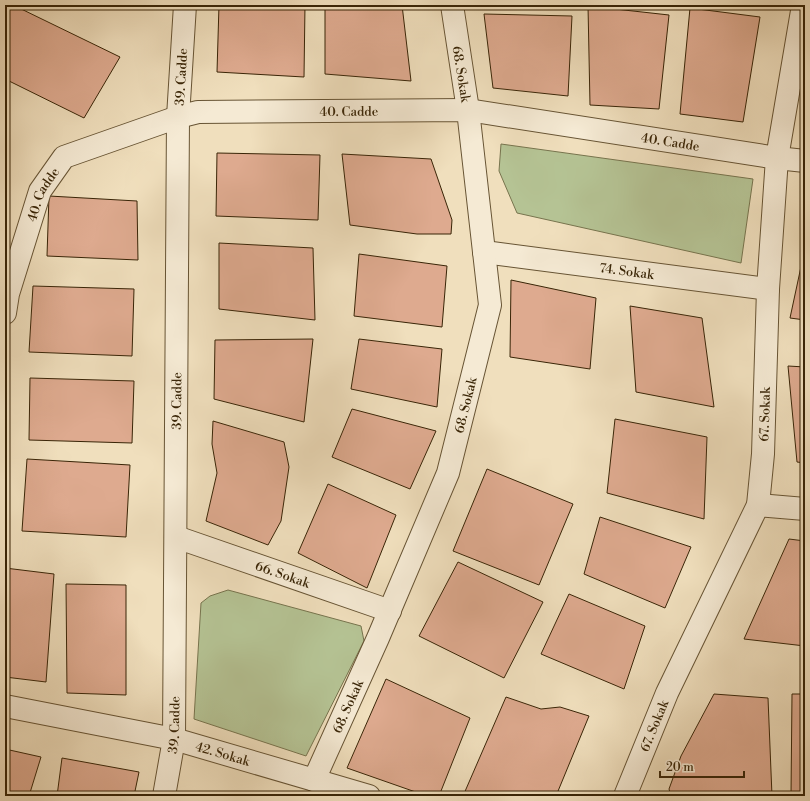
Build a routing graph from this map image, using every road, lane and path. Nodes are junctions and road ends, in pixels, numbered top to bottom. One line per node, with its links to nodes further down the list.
1 (184, 5): 5 (street, 39. Cadde)
2 (452, 5): 4 (street, 68. Sokak)
3 (803, 5): 6 (street, 67. Sokak)
4 (468, 110): 5 (street, 40. Cadde); 6 (street, 40. Cadde); 8 (street, 68. Sokak)
5 (178, 116): 10 (street, 40. Cadde); 13 (street, 39. Cadde)
6 (777, 158): 7 (street, 40. Cadde); 9 (street, 67. Sokak)
7 (805, 161)
8 (484, 252): 9 (street, 74. Sokak); 14 (street, 68. Sokak)
9 (768, 289): 11 (street, 67. Sokak)
10 (5, 313)
11 (758, 505): 12 (street); 20 (street, 67. Sokak)
12 (805, 509)
13 (176, 537): 14 (street, 66. Sokak); 16 (street, 39. Cadde)
14 (390, 611): 17 (street, 68. Sokak)
15 (5, 706): 16 (street, 42. Sokak)
16 (174, 739): 17 (street, 42. Sokak); 18 (street, 39. Cadde)
17 (314, 780): 19 (street, 42. Sokak)
18 (164, 796)
19 (369, 796)
20 (625, 796)

